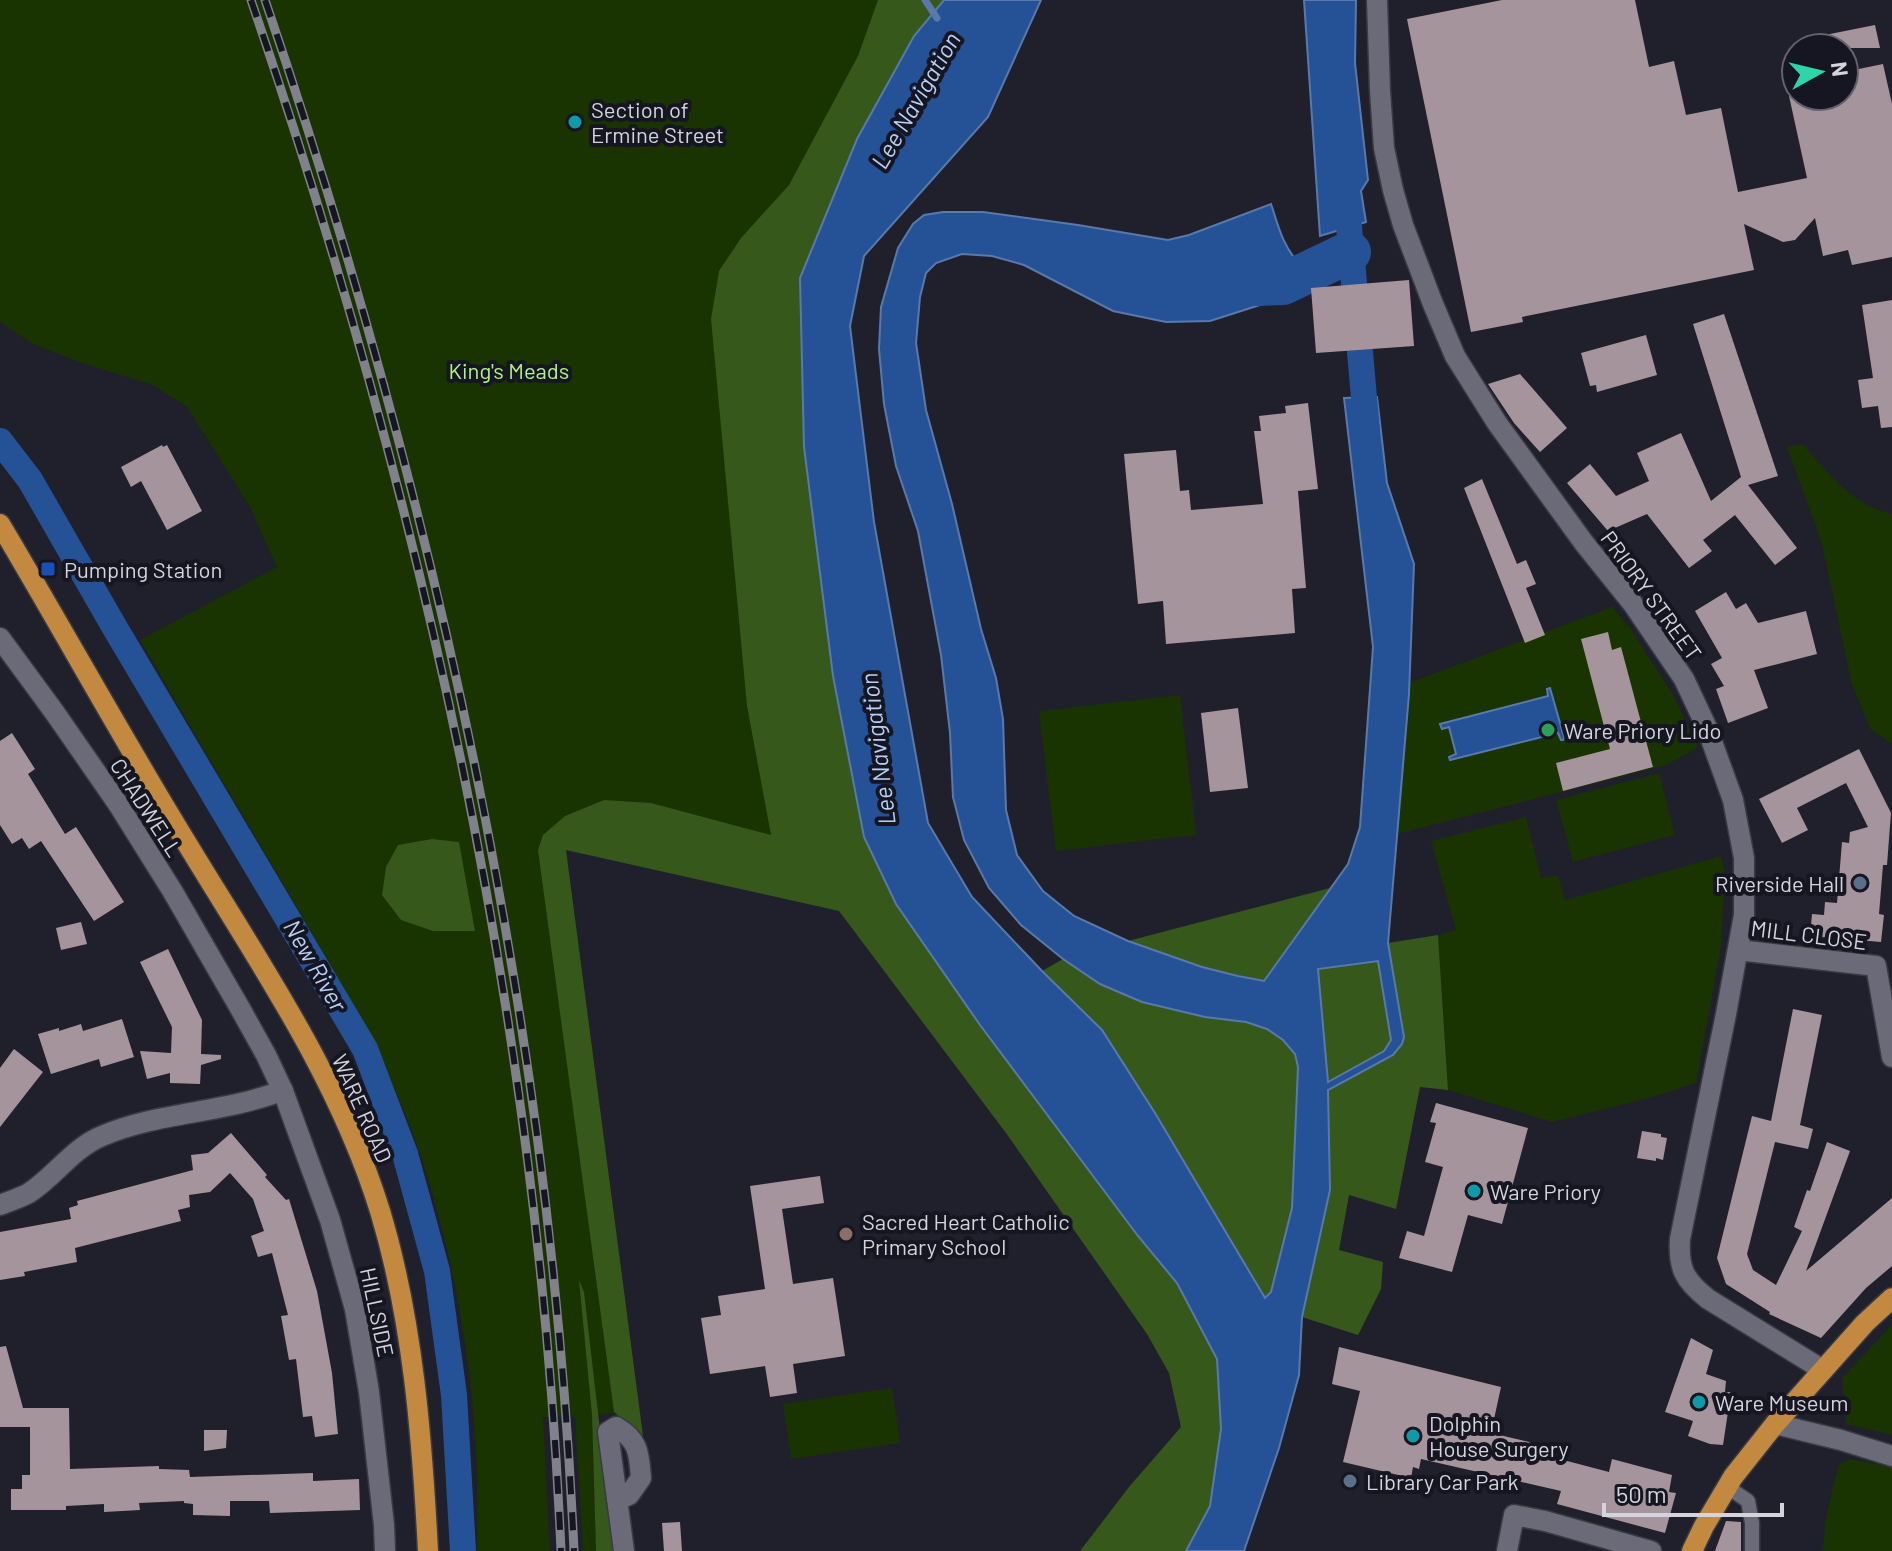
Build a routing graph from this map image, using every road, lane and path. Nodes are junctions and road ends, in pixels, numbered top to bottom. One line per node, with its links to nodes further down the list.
1 (1377, 0): 4 (street, PRIORY STREET)
2 (0, 524): 17 (main road, WARE ROAD)
3 (0, 638): 6 (street, CHADWELL)
4 (1738, 950): 5 (street, MILL CLOSE); 11 (street, PRIORY STREET)
5 (1884, 966): 7 (street, MILL CLOSE)
6 (241, 1010): 8 (street, HILLSIDE)
7 (1892, 1057)
8 (283, 1091): 9 (street); 16 (street, HILLSIDE)
9 (0, 1205)
10 (1892, 1298): 11 (main road)
11 (1823, 1370): 12 (main road)
12 (1775, 1424): 13 (street); 14 (main road)
13 (1892, 1456)
14 (1726, 1486): 21 (main road); 22 (street)
15 (617, 1500): 18 (street)
16 (385, 1551)
17 (428, 1551)
18 (624, 1551)
19 (1507, 1551): 20 (street)
20 (1651, 1551)
21 (1692, 1551)
22 (1752, 1551)

